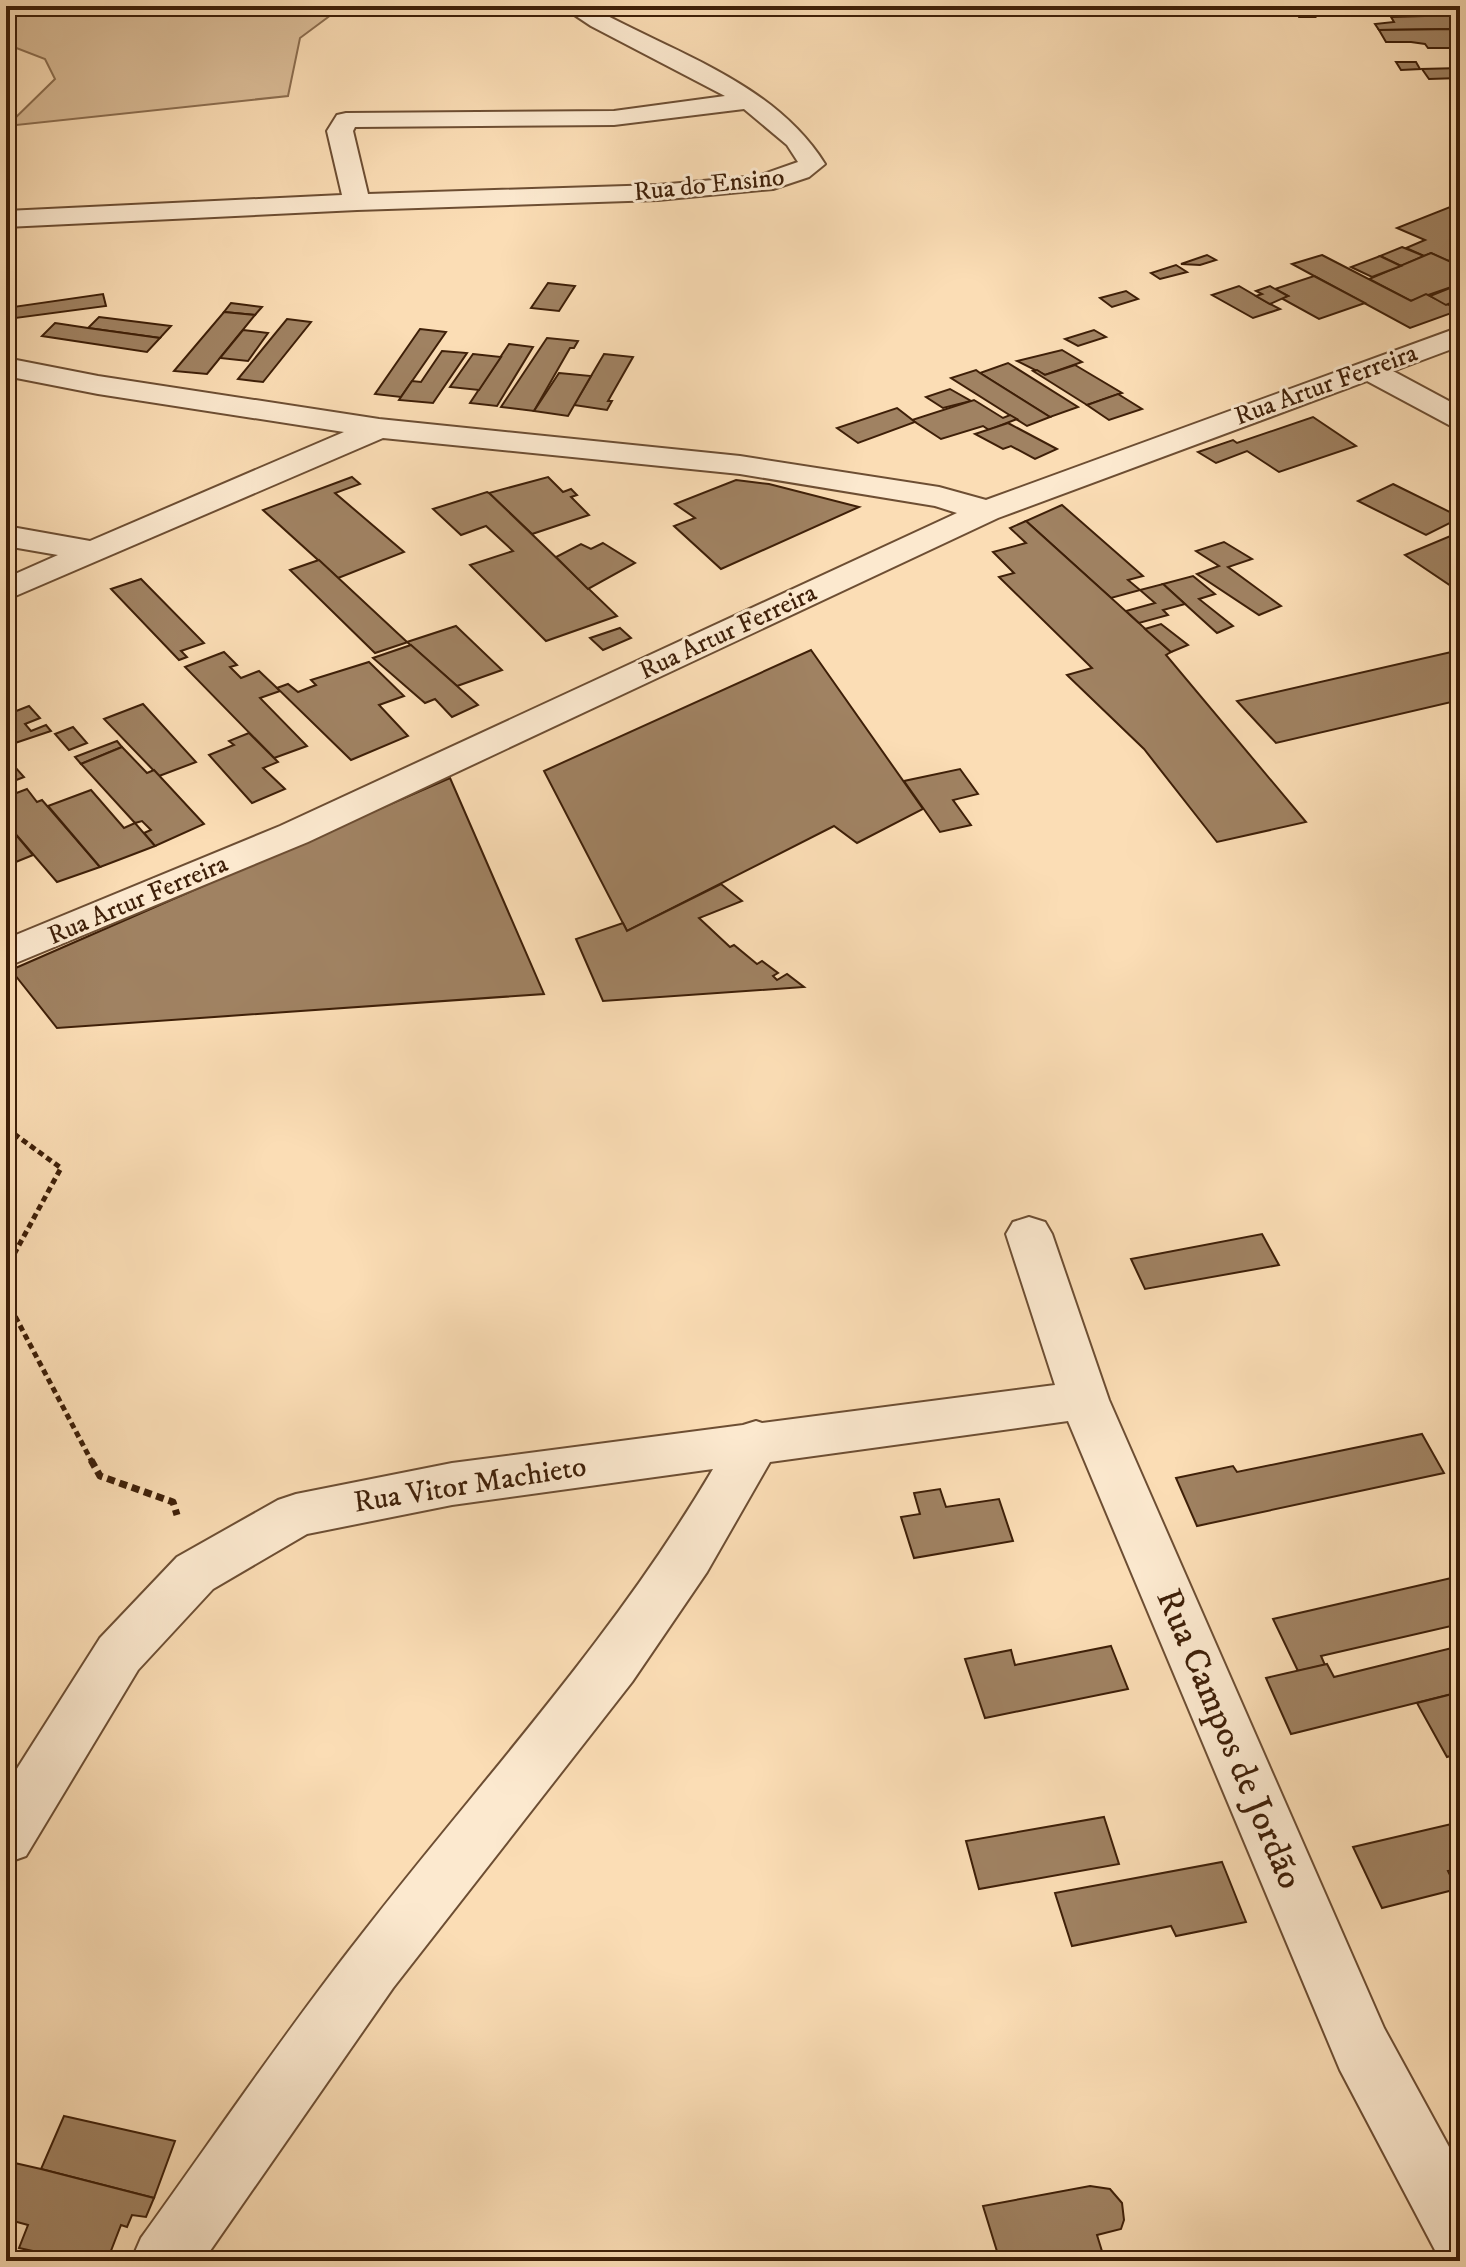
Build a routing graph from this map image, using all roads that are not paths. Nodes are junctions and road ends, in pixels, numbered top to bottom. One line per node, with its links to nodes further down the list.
1 (572, 6): 2 (street, Rua do Ensino)
2 (746, 101): 3 (street); 3 (street, Rua do Ensino)
3 (357, 202): 4 (street)
4 (6, 219)
5 (1460, 336): 7 (street, Rua Artur Ferreira)
6 (6, 367): 9 (street)
7 (1369, 370): 8 (street); 10 (street, Rua Artur Ferreira)
8 (1453, 411)
9 (379, 428): 10 (street); 12 (street)
10 (987, 511): 14 (street, Rua Artur Ferreira)
11 (6, 536): 12 (street)
12 (95, 552): 13 (street)
13 (6, 590)
14 (6, 954)
15 (1029, 1234): 16 (street, Rua Campos de Jordão)
16 (1084, 1400): 17 (street, Rua Vitor Machieto); 19 (street, Rua Campos de Jordão)
17 (756, 1441): 18 (street, Rua Vitor Machieto); 20 (street)
18 (6, 1837)
19 (1460, 2231)
20 (164, 2261)

